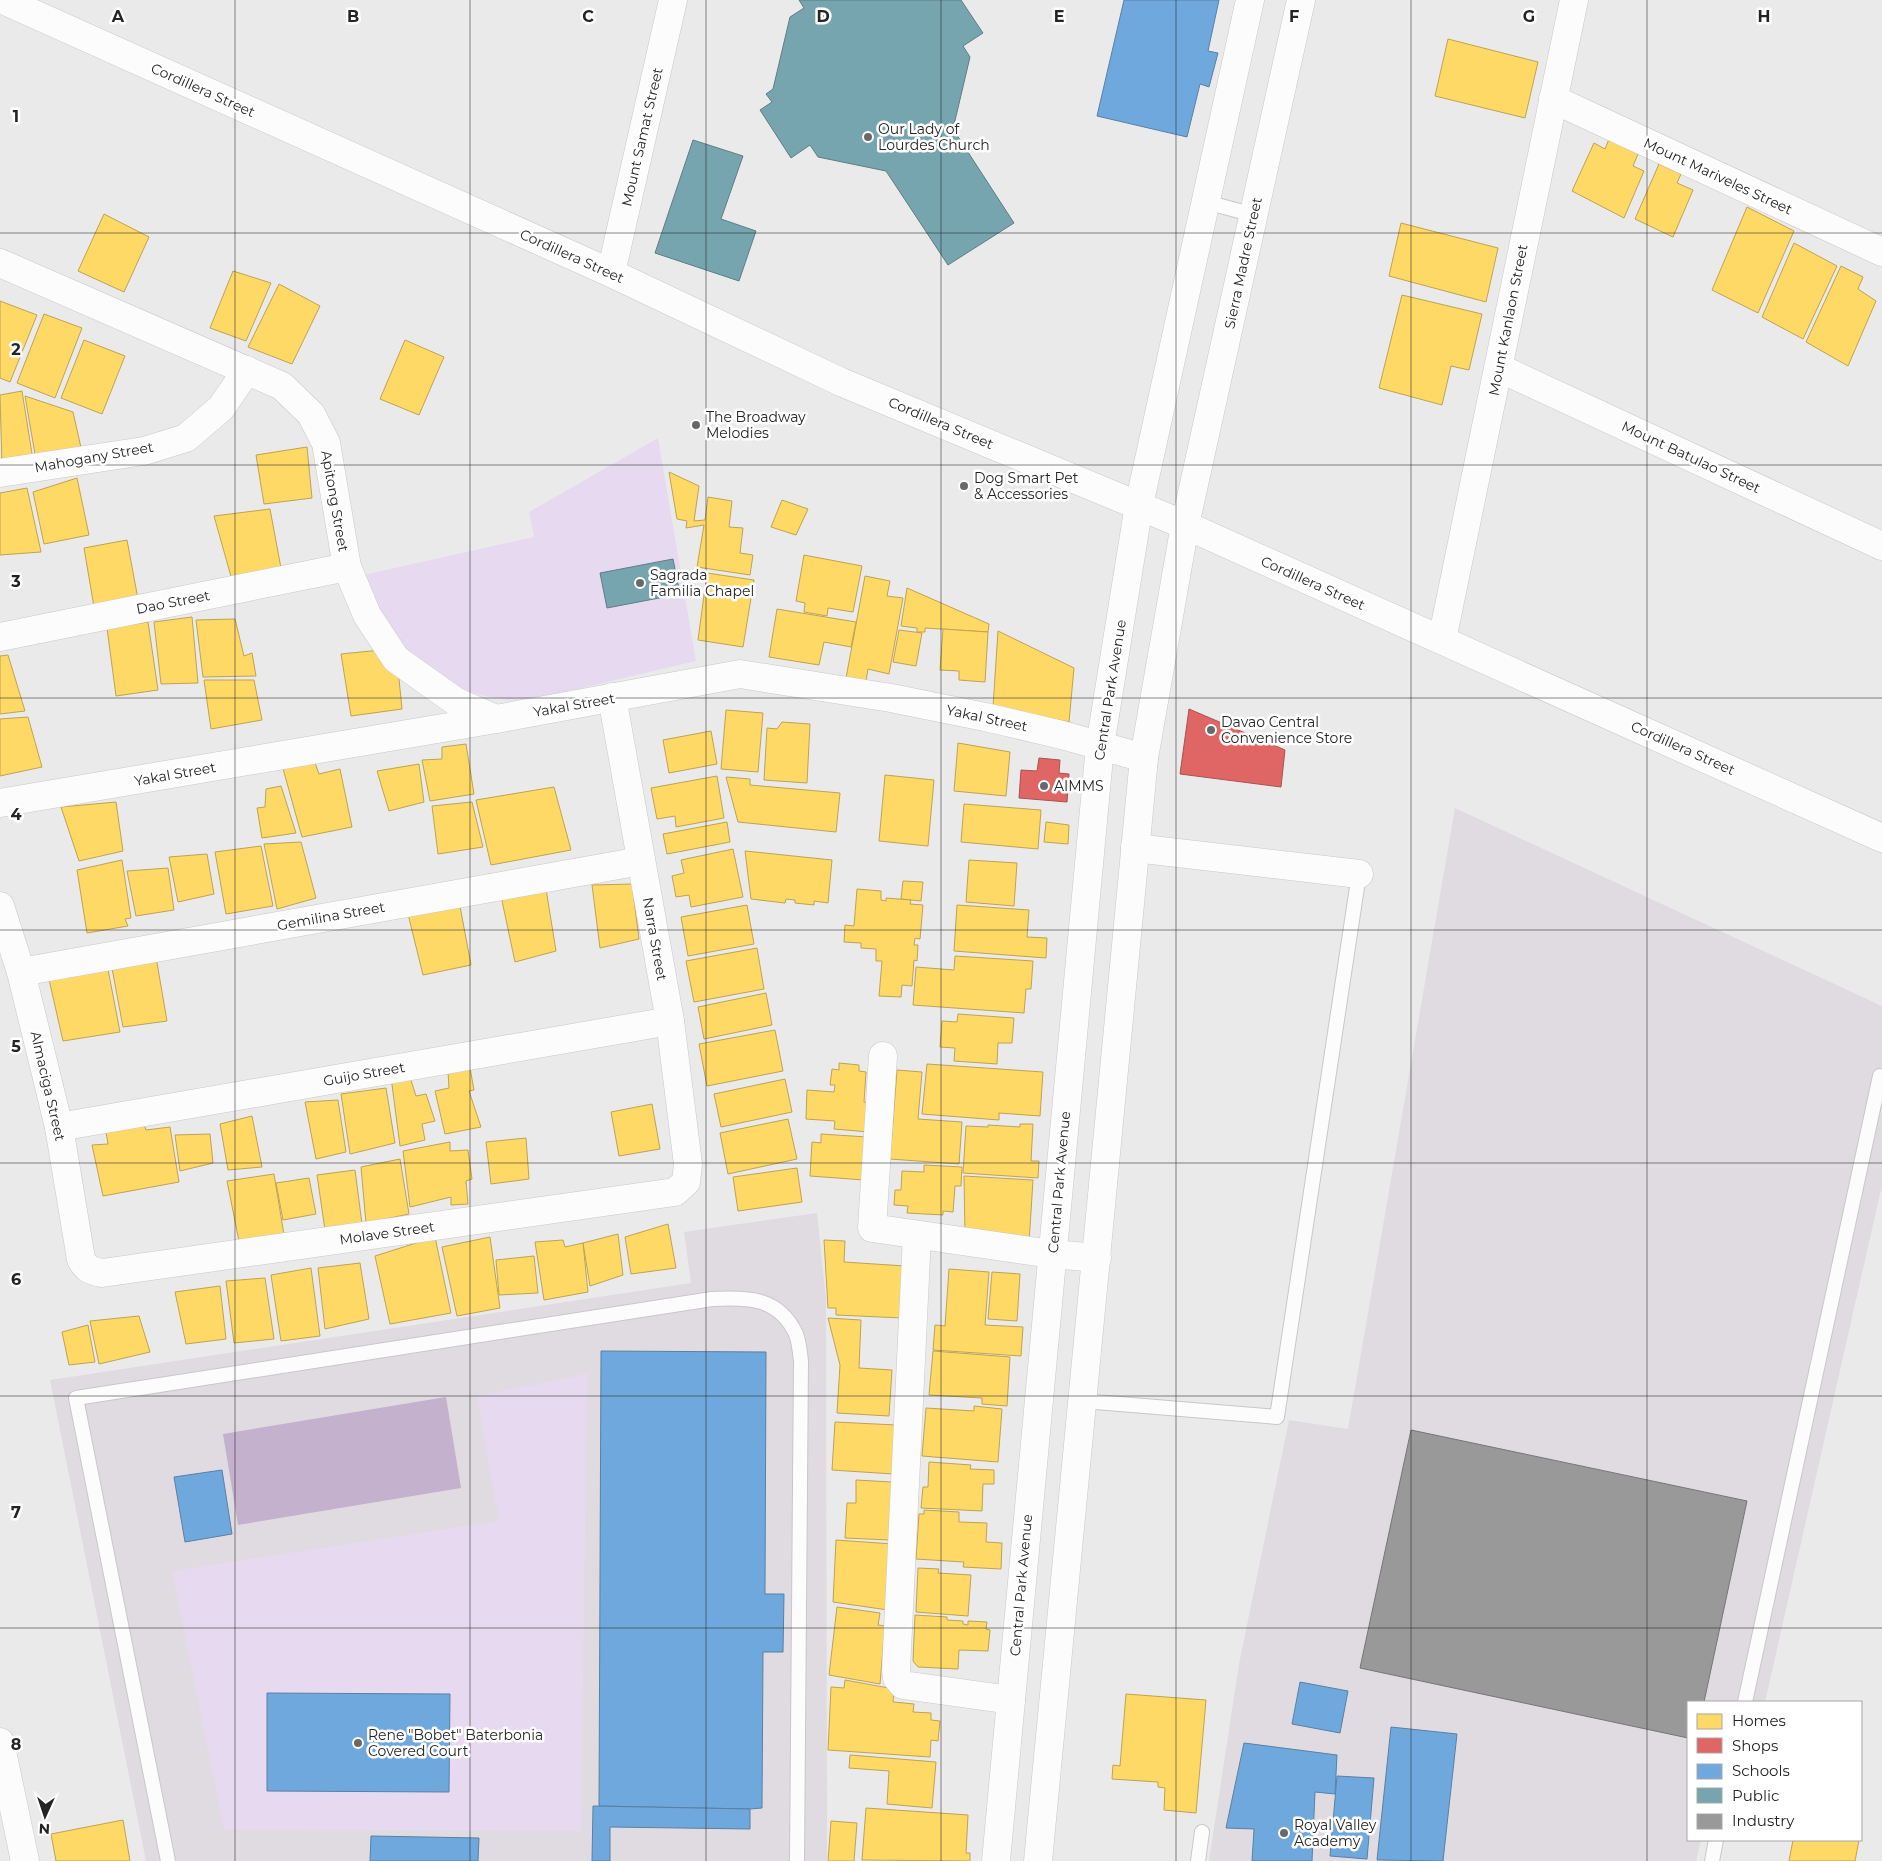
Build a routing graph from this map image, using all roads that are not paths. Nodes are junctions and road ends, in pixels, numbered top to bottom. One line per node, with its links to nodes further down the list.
1 (4, 0): 11 (street, Cordillera Street)
2 (1250, 0): 7 (street)
3 (1301, 0): 8 (street, Sierra Madre Street)
4 (1574, 0): 6 (street, Mount Kanlaon Street)
5 (667, 2): 11 (street, Mount Samat Street)
6 (1553, 99): 9 (street, Mount Mariveles Street); 12 (street, Mount Kanlaon Street)
7 (1206, 202): 8 (lane); 15 (street)
8 (1254, 215): 16 (street, Sierra Madre Street)
9 (1882, 252)
10 (0, 263): 13 (street, Apitong Street)
11 (611, 273): 15 (street, Cordillera Street)
12 (1499, 368): 17 (street, Mount Batulao Street); 20 (street, Mount Kanlaon Street)
13 (247, 370): 14 (street, Mahogany Street); 18 (street, Apitong Street)
14 (0, 473)
15 (1139, 505): 16 (street, Cordillera Street); 23 (street, Central Park Avenue)
16 (1185, 525): 20 (street, Cordillera Street); 24 (street)
17 (1882, 546)
18 (347, 567): 19 (street, Dao Street); 22 (street, Apitong Street)
19 (0, 637)
20 (1442, 640): 26 (street, Cordillera Street)
21 (612, 698): 22 (street, Yakal Street); 23 (street, Yakal Street); 28 (street, Narra Street)
22 (496, 719): 25 (street, Yakal Street)
23 (1100, 746): 24 (street, Yakal Street); 38 (street, Central Park Avenue)
24 (1144, 758): 27 (street)
25 (0, 804)
26 (1882, 838)
27 (1136, 848): 29 (street); 39 (street)
28 (641, 861): 31 (street, Gemilina Street); 32 (street, Narra Street)
29 (1359, 874): 41 (lane)
30 (0, 906): 31 (street, Almaciga Street)
31 (21, 972): 35 (street, Almaciga Street)
32 (670, 1021): 35 (street, Guijo Street); 36 (street, Narra Street)
33 (883, 1056): 37 (street)
34 (1880, 1076): 43 (lane)
35 (59, 1127): 40 (street, Almaciga Street)
36 (686, 1182): 40 (street, Molave Street)
37 (917, 1236): 38 (street); 42 (street)
38 (1052, 1254): 39 (street); 42 (street, Central Park Avenue)
39 (1097, 1258): 41 (street)
40 (85, 1268)
41 (1083, 1401): 51 (street)
42 (1010, 1700): 50 (street, Central Park Avenue)
43 (1745, 1701)
44 (0, 1742): 47 (street)
45 (1202, 1832): 52 (lane)
46 (1716, 1841): 53 (lane)
47 (25, 1861)
48 (168, 1861): 49 (lane)
49 (797, 1861)
50 (996, 1861)
51 (1038, 1861)
52 (1198, 1861)
53 (1712, 1861)

